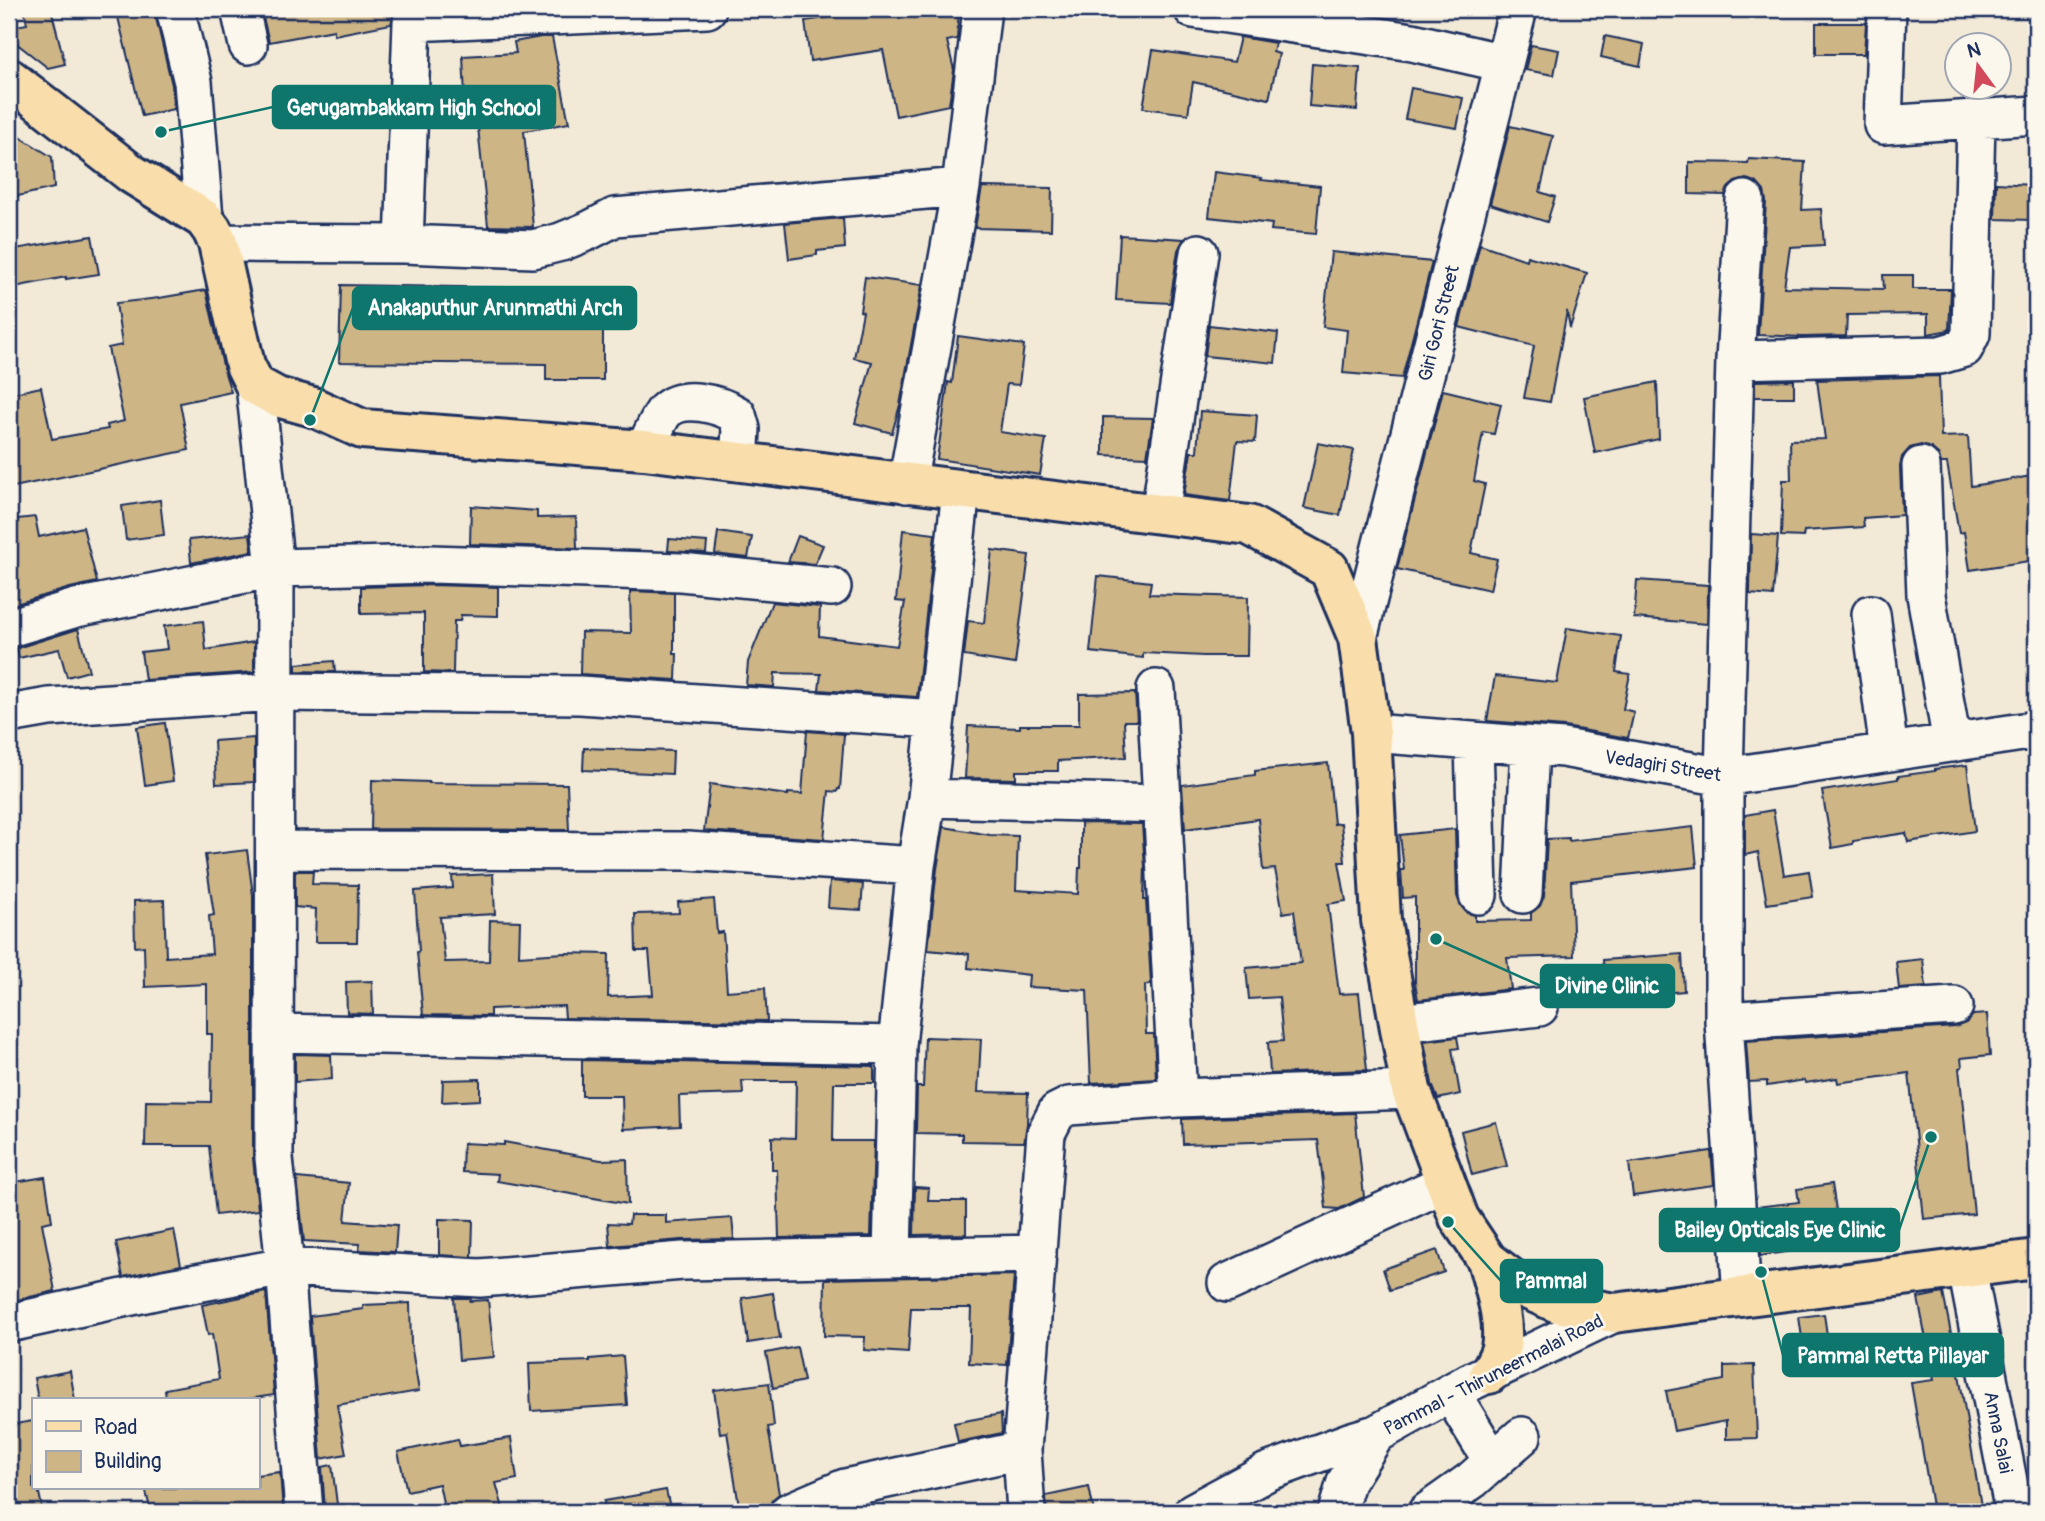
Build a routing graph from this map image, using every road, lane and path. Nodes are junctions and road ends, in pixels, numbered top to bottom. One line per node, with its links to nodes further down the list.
1 (176, 9): 16 (street)
2 (240, 9): 9 (street)
3 (707, 9): 8 (street)
4 (982, 9): 14 (street)
5 (1193, 9): 10 (street)
6 (1518, 9): 10 (street, Giri Gori Street)
7 (1886, 9): 13 (street)
8 (412, 15): 17 (street)
9 (248, 45)
10 (1504, 64): 31 (street, Giri Gori Street)
11 (9, 78): 16 (main road)
12 (2036, 115): 13 (street)
13 (1976, 119): 19 (street)
14 (961, 187): 17 (street); 24 (street)
15 (1745, 200): 19 (street)
16 (211, 231): 17 (street); 20 (main road)
17 (404, 244)
18 (1199, 253): 26 (street)
19 (1735, 360): 42 (street)
20 (255, 384): 21 (main road); 27 (street)
21 (644, 450): 22 (main road); 22 (street)
22 (739, 462): 24 (main road)
23 (1921, 466): 39 (street)
24 (907, 484): 25 (main road)
25 (961, 490): 26 (main road); 35 (street)
26 (1160, 514): 31 (main road)
27 (275, 568): 28 (street); 30 (street); 33 (street)
28 (832, 587)
29 (1871, 614): 41 (street)
30 (9, 628)
31 (1358, 638): 37 (main road)
32 (1156, 689): 44 (street)
33 (276, 692): 34 (street); 35 (street); 45 (street)
34 (9, 714)
35 (935, 719): 43 (street)
36 (2036, 730): 39 (street, Vedagiri Street)
37 (1371, 733): 38 (street, Vedagiri Street); 52 (main road)
38 (1474, 741): 40 (street, Vedagiri Street); 48 (street)
39 (1952, 743): 41 (street, Vedagiri Street)
40 (1530, 746): 42 (street, Vedagiri Street); 47 (street)
41 (1889, 752): 42 (street, Vedagiri Street)
42 (1724, 777): 51 (street)
43 (927, 798): 44 (street); 46 (street)
44 (1162, 804): 56 (street)
45 (275, 850): 46 (street); 53 (street)
46 (916, 866): 54 (street)
47 (1523, 894)
48 (1478, 895)
49 (1954, 1006): 51 (street)
50 (1539, 1007): 52 (street)
51 (1724, 1021): 65 (street)
52 (1399, 1023): 55 (main road)
53 (274, 1033): 54 (street); 62 (street)
54 (897, 1045): 59 (street)
55 (1411, 1090): 56 (street); 57 (main road)
56 (1178, 1098): 58 (street)
57 (1445, 1183): 61 (main road); 64 (street)
58 (1037, 1254): 59 (street); 72 (street)
59 (892, 1257): 62 (street)
60 (2036, 1259): 63 (main road)
61 (1487, 1260): 66 (main road); 68 (main road)
62 (285, 1267): 67 (street); 75 (street)
63 (1967, 1269): 65 (main road); 81 (street, Anna Salai)
64 (1227, 1283)
65 (1742, 1297): 66 (main road)
66 (1614, 1313): 68 (street, Pammal - Thiruneermalai Road)
67 (9, 1323)
68 (1489, 1374): 69 (street, Pammal - Thiruneermalai Road)
69 (1451, 1393): 70 (street, Pammal - Thiruneermalai Road); 73 (street)
70 (1376, 1434): 78 (street); 79 (street, Pammal - Thiruneermalai Road)
71 (1522, 1436): 73 (street)
72 (1022, 1450): 74 (street); 77 (street)
73 (1493, 1462): 80 (street)
74 (850, 1500): 76 (street)
75 (304, 1512)
76 (789, 1512)
77 (1026, 1512)
78 (1193, 1512)
79 (1337, 1512)
80 (1427, 1512)
81 (2014, 1512)

